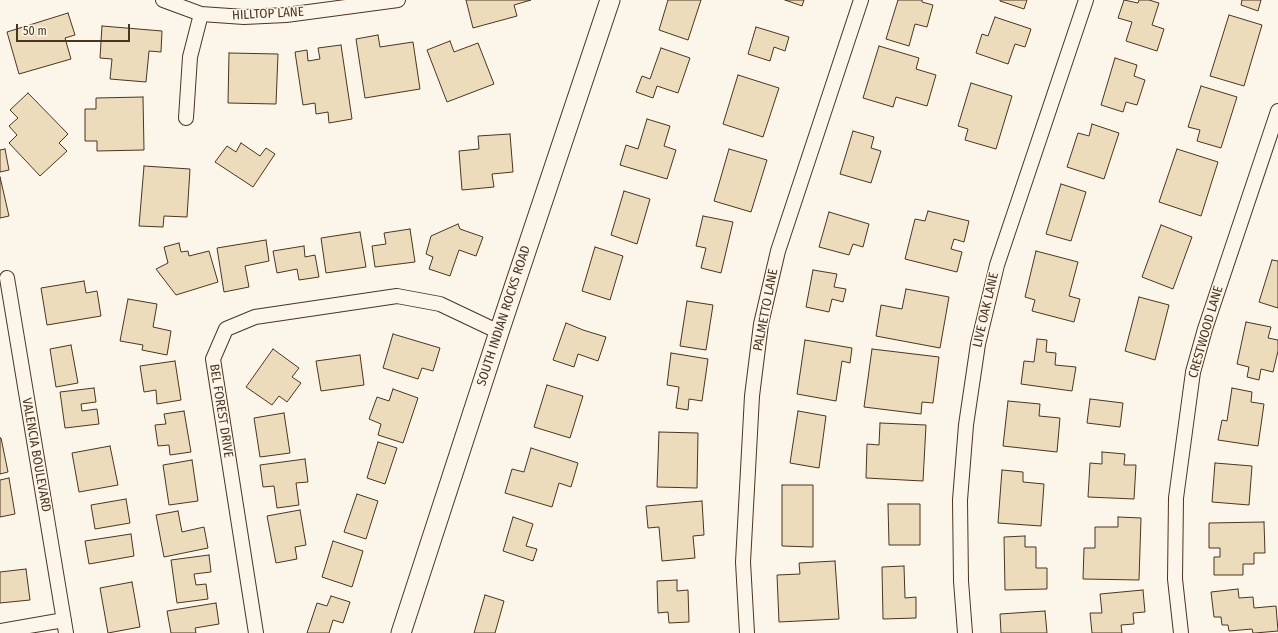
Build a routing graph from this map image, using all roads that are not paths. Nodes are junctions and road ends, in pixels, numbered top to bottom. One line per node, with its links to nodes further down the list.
1 (163, 0): 6 (street, HILLTOP LANE)
2 (398, 0): 6 (street, HILLTOP LANE)
3 (610, 0): 10 (street, SOUTH INDIAN ROCKS ROAD)
4 (861, 0): 15 (street, PALMETTO LANE)
5 (1086, 0): 16 (street, LIVE OAK LANE)
6 (201, 14): 8 (street)
7 (1278, 111): 17 (street, CRESTWOOD LANE)
8 (186, 118)
9 (7, 278): 11 (street, VALENCIA BOULEVARD)
10 (499, 332): 13 (street, BEL FOREST DRIVE); 14 (street, SOUTH INDIAN ROCKS ROAD)
11 (65, 626): 12 (street)
12 (0, 631)
13 (256, 633)
14 (401, 633)
15 (747, 633)
16 (965, 633)
17 (1181, 633)

